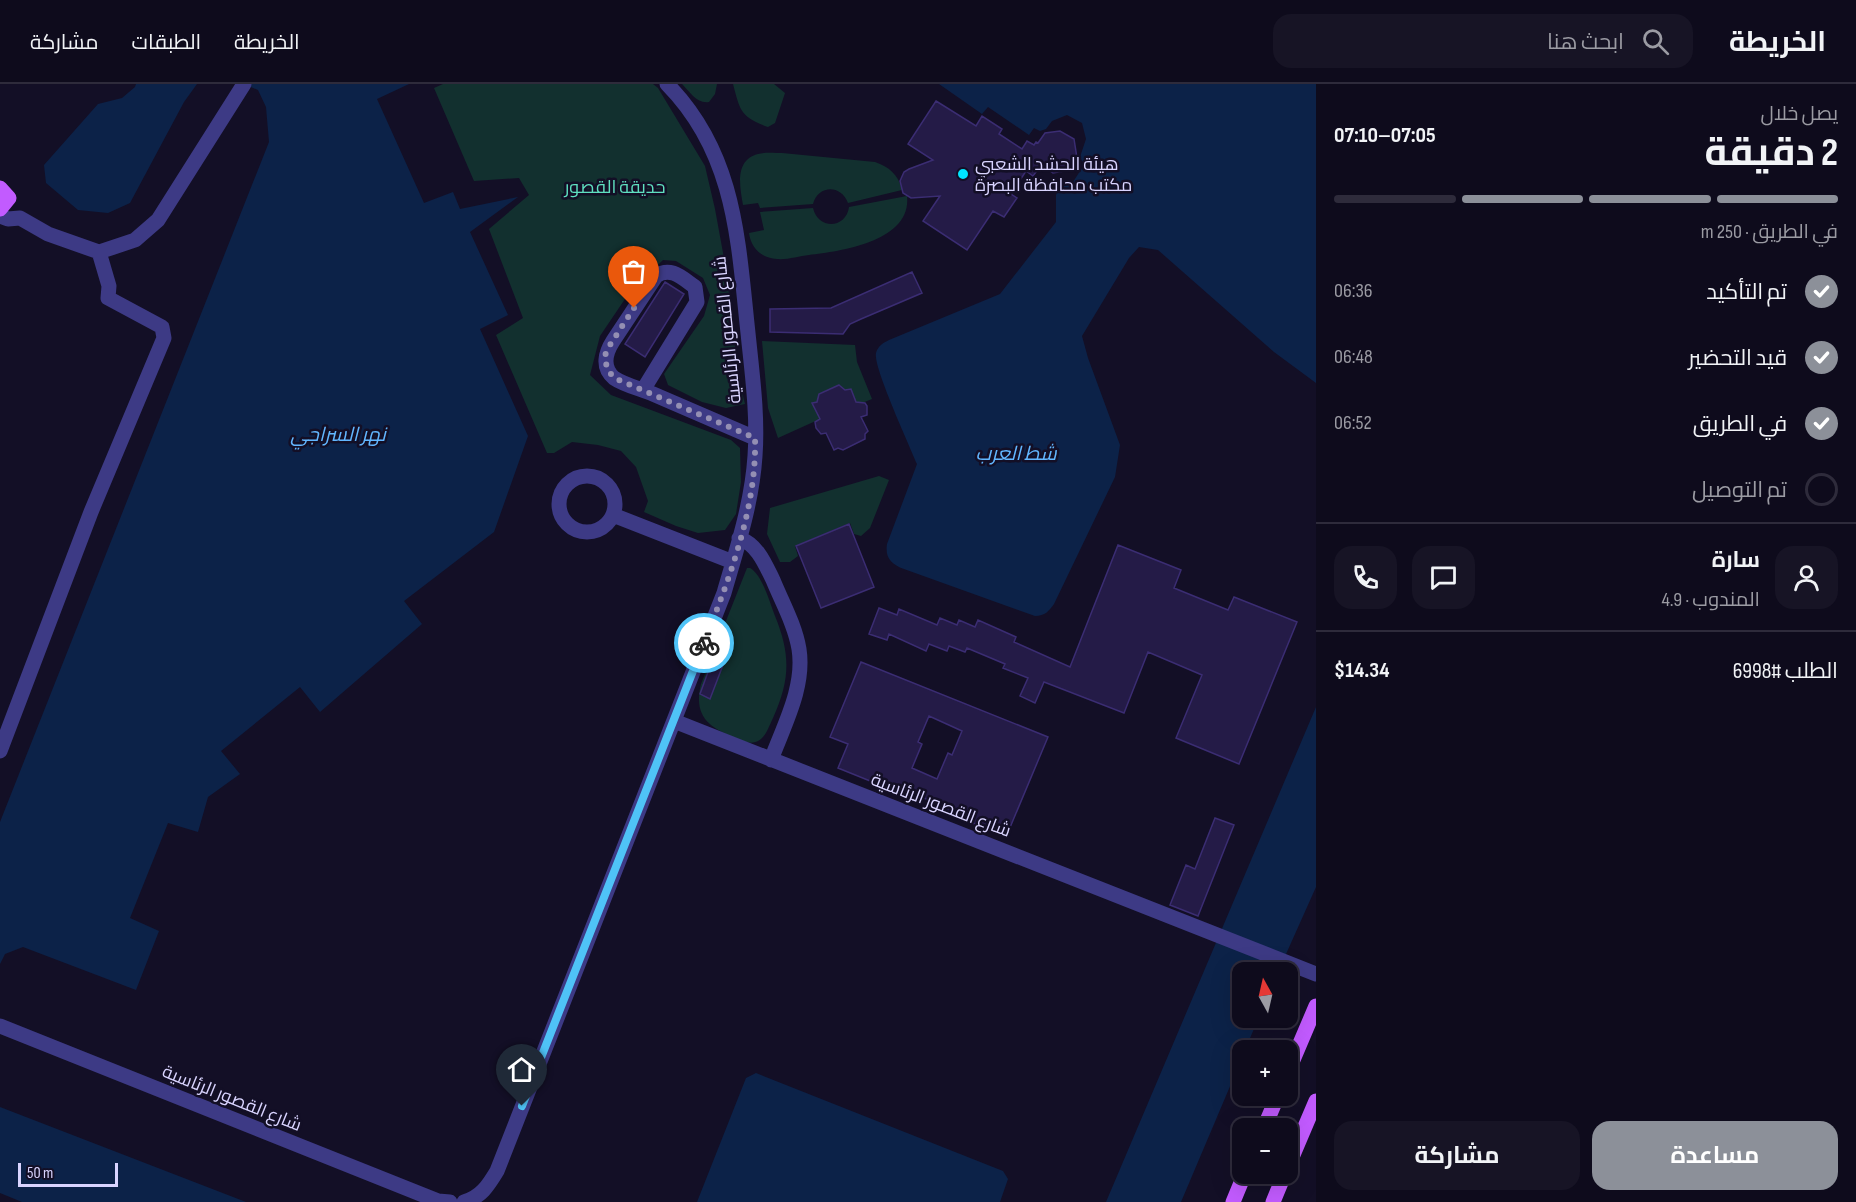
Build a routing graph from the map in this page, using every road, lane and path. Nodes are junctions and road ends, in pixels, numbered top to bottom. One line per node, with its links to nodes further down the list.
1 (244, 84): 6 (street)
2 (667, 84): 8 (street, شارع القصور الرئاسية)
3 (3, 198): 5 (street)
4 (0, 216): 5 (street)
5 (20, 218): 6 (street)
6 (99, 252): 13 (street)
7 (643, 390): 7 (street); 8 (street)
8 (755, 438): 10 (street, شارع القصور الرئاسية)
9 (613, 515): 11 (street)
10 (740, 538): 11 (street, شارع القصور الرئاسية); 14 (street)
11 (733, 562): 12 (street, شارع القصور الرئاسية)
12 (674, 721): 14 (street, شارع القصور الرئاسية); 24 (street, شارع القصور الرئاسية)
13 (0, 751)
14 (771, 760): 15 (street, شارع القصور الرئاسية)
15 (1314, 973)
16 (1316, 1006): 18 (main road)
17 (0, 1026): 23 (street, شارع القصور الرئاسية)
18 (1298, 1048)
19 (1316, 1101): 20 (main road)
20 (1298, 1143)
21 (1240, 1184): 25 (main road)
22 (1281, 1184): 26 (main road)
23 (450, 1202)
24 (464, 1202)
25 (1233, 1202)
26 (1273, 1202)

